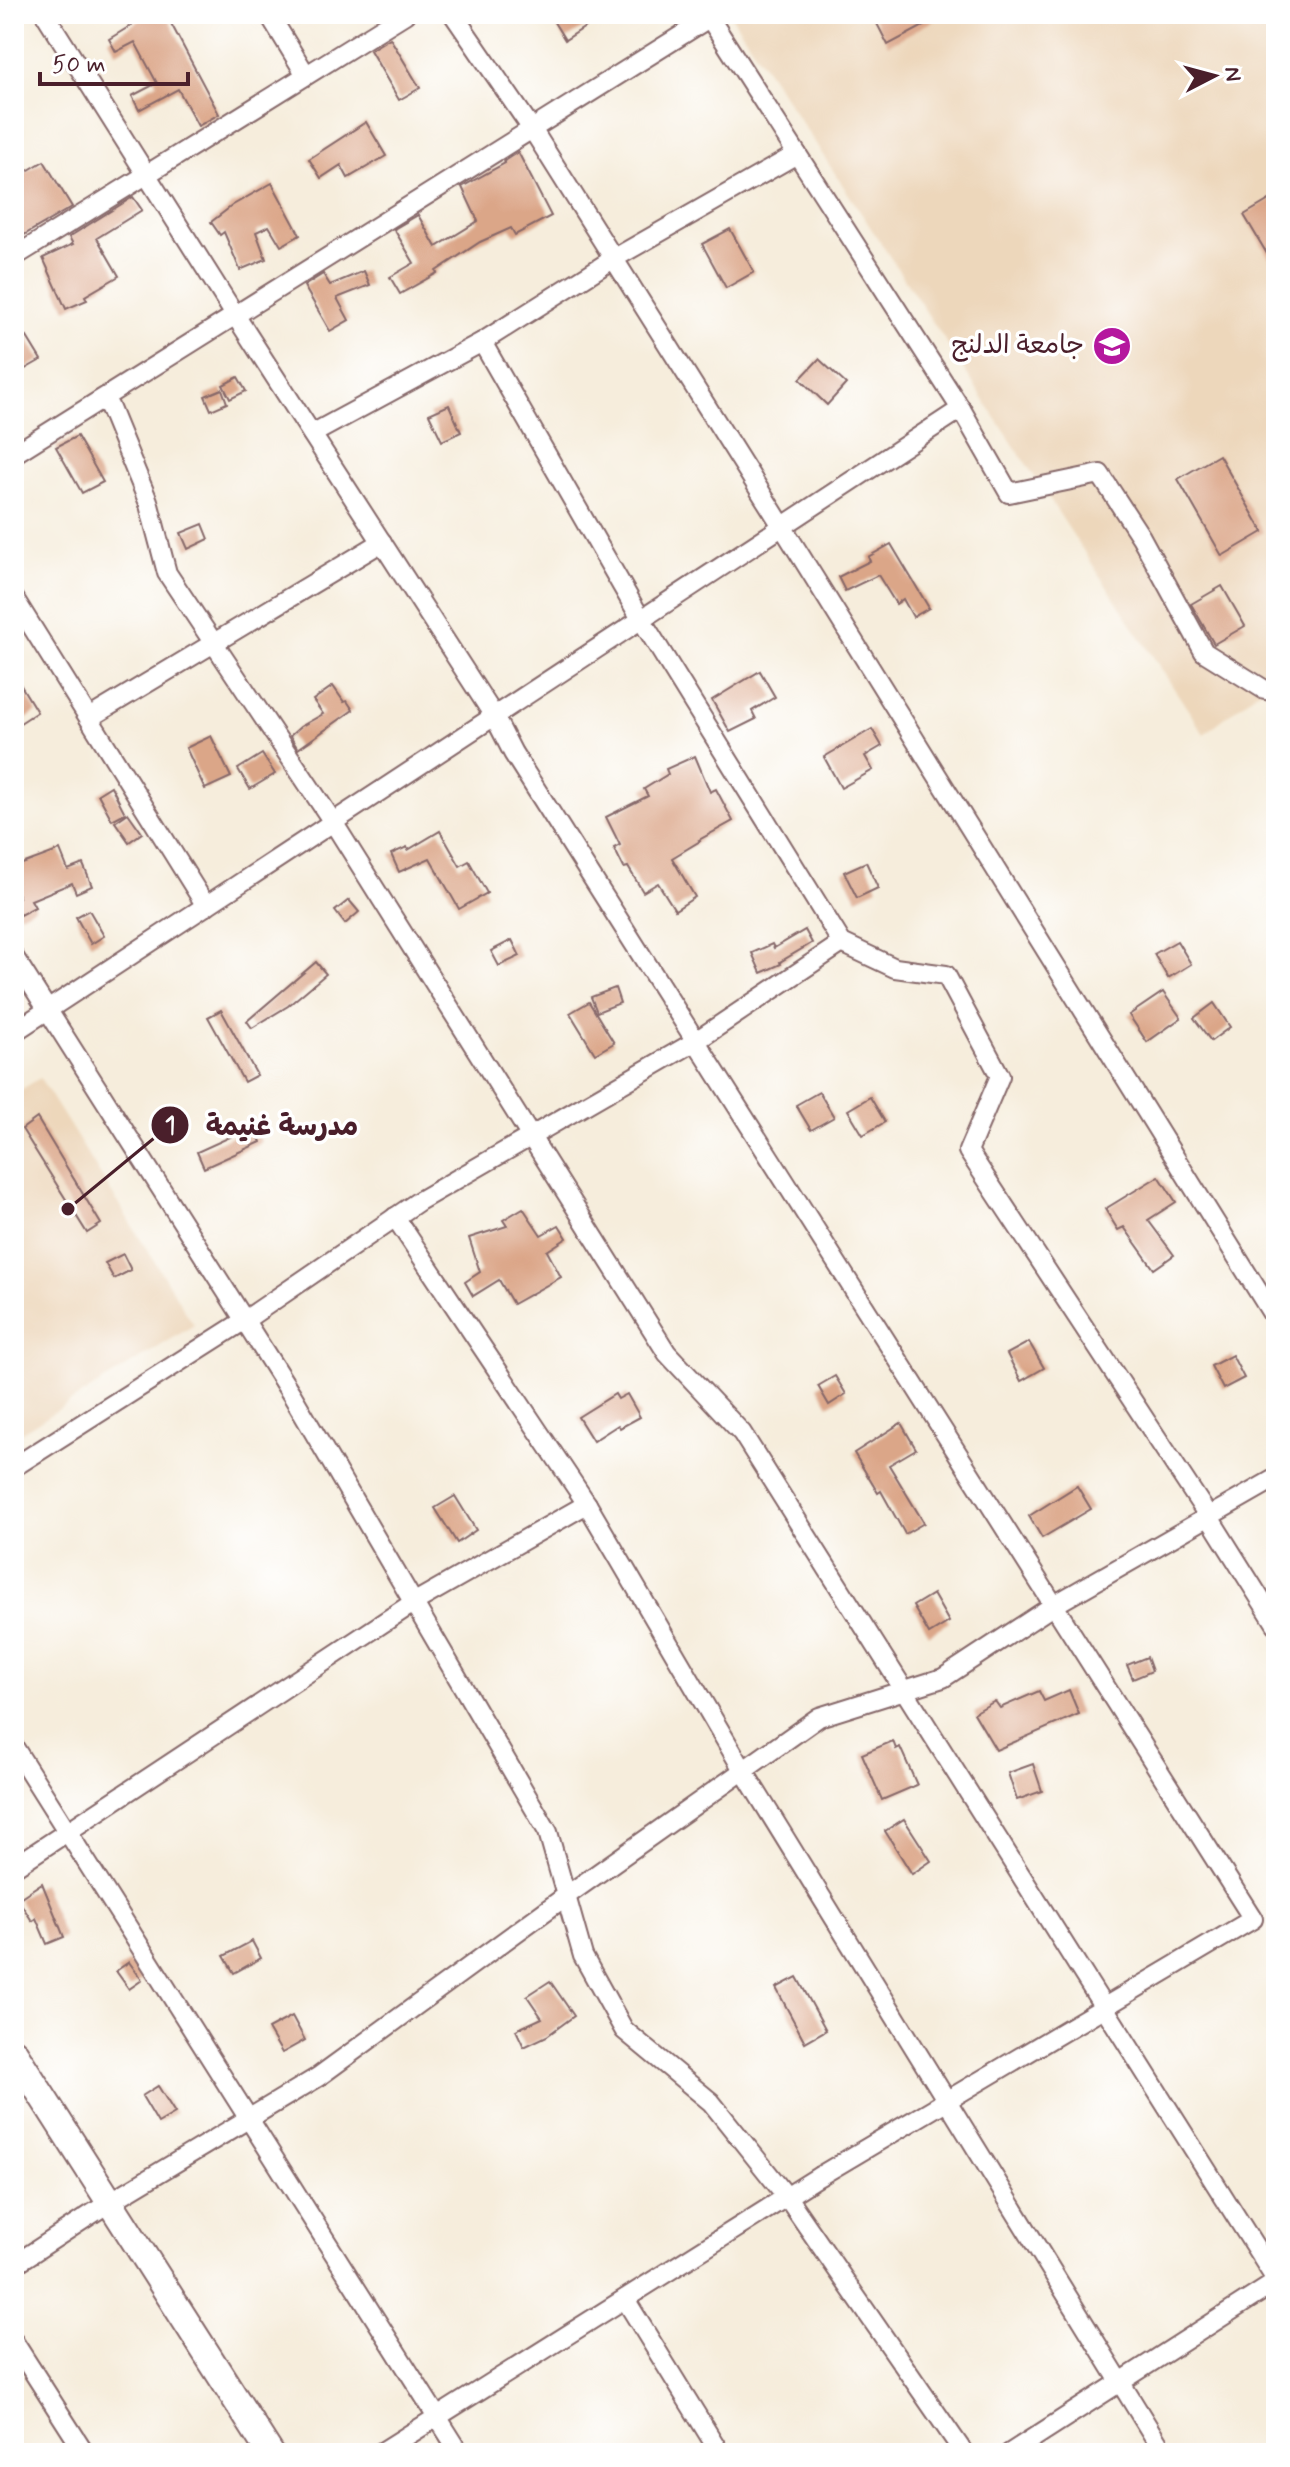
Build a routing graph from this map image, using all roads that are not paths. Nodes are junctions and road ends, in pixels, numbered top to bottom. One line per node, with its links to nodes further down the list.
1 (45, 14): 9 (street)
2 (269, 14): 6 (street)
3 (405, 14): 6 (street)
4 (453, 14): 7 (street)
5 (708, 16): 7 (street); 8 (street)
6 (306, 75): 9 (street)
7 (532, 129): 11 (street); 12 (street)
8 (797, 154): 11 (street); 15 (street)
9 (146, 175): 10 (street); 12 (street)
10 (14, 257)
11 (613, 259): 13 (street); 18 (street)
12 (235, 315): 14 (street); 16 (street)
13 (482, 342): 16 (street); 21 (street)
14 (101, 400): 17 (street); 22 (street)
15 (961, 409): 18 (street); 23 (street)
16 (312, 434): 19 (street)
17 (14, 454)
18 (782, 526): 21 (street); 36 (street)
19 (382, 542): 22 (street); 24 (street)
20 (14, 598): 25 (street)
21 (641, 619): 24 (street); 28 (street)
22 (213, 642): 25 (street); 26 (street)
23 (1276, 692)
24 (494, 716): 26 (street); 32 (street)
25 (89, 718): 27 (street)
26 (333, 822): 27 (street); 33 (street)
27 (206, 906): 30 (street)
28 (842, 943): 32 (street); 40 (street)
29 (14, 957): 30 (street)
30 (47, 1010): 31 (street); 35 (street)
31 (14, 1032)
32 (696, 1041): 33 (street); 42 (street)
33 (532, 1136): 34 (street); 44 (street)
34 (395, 1217): 35 (street); 39 (street)
35 (245, 1320): 37 (street); 41 (street)
36 (1276, 1320)
37 (14, 1467)
38 (1276, 1478): 40 (street)
39 (587, 1504): 41 (street); 46 (street)
40 (1209, 1517): 42 (street); 43 (street)
41 (413, 1603): 47 (street); 49 (street)
42 (1054, 1605): 44 (street); 50 (street)
43 (1276, 1624)
44 (903, 1691): 46 (street); 50 (street)
45 (14, 1747): 47 (street)
46 (743, 1770): 49 (street); 52 (street)
47 (66, 1832): 48 (street); 53 (street)
48 (14, 1867)
49 (566, 1896): 53 (street); 54 (street)
50 (1104, 2008): 52 (street); 57 (street)
51 (14, 2052): 55 (street)
52 (947, 2101): 54 (street); 60 (street)
53 (247, 2119): 55 (street); 61 (street)
54 (787, 2197): 58 (street); 67 (street)
55 (110, 2202): 56 (street); 63 (street)
56 (14, 2265)
57 (1276, 2281): 60 (street)
58 (625, 2299): 61 (street); 66 (street)
59 (14, 2342): 62 (street)
60 (1120, 2382): 68 (street); 69 (street)
61 (437, 2417): 64 (street); 65 (street)
62 (85, 2453)
63 (270, 2453)
64 (380, 2453)
65 (460, 2453)
66 (720, 2453)
67 (964, 2453)
68 (1010, 2453)
69 (1164, 2453)

